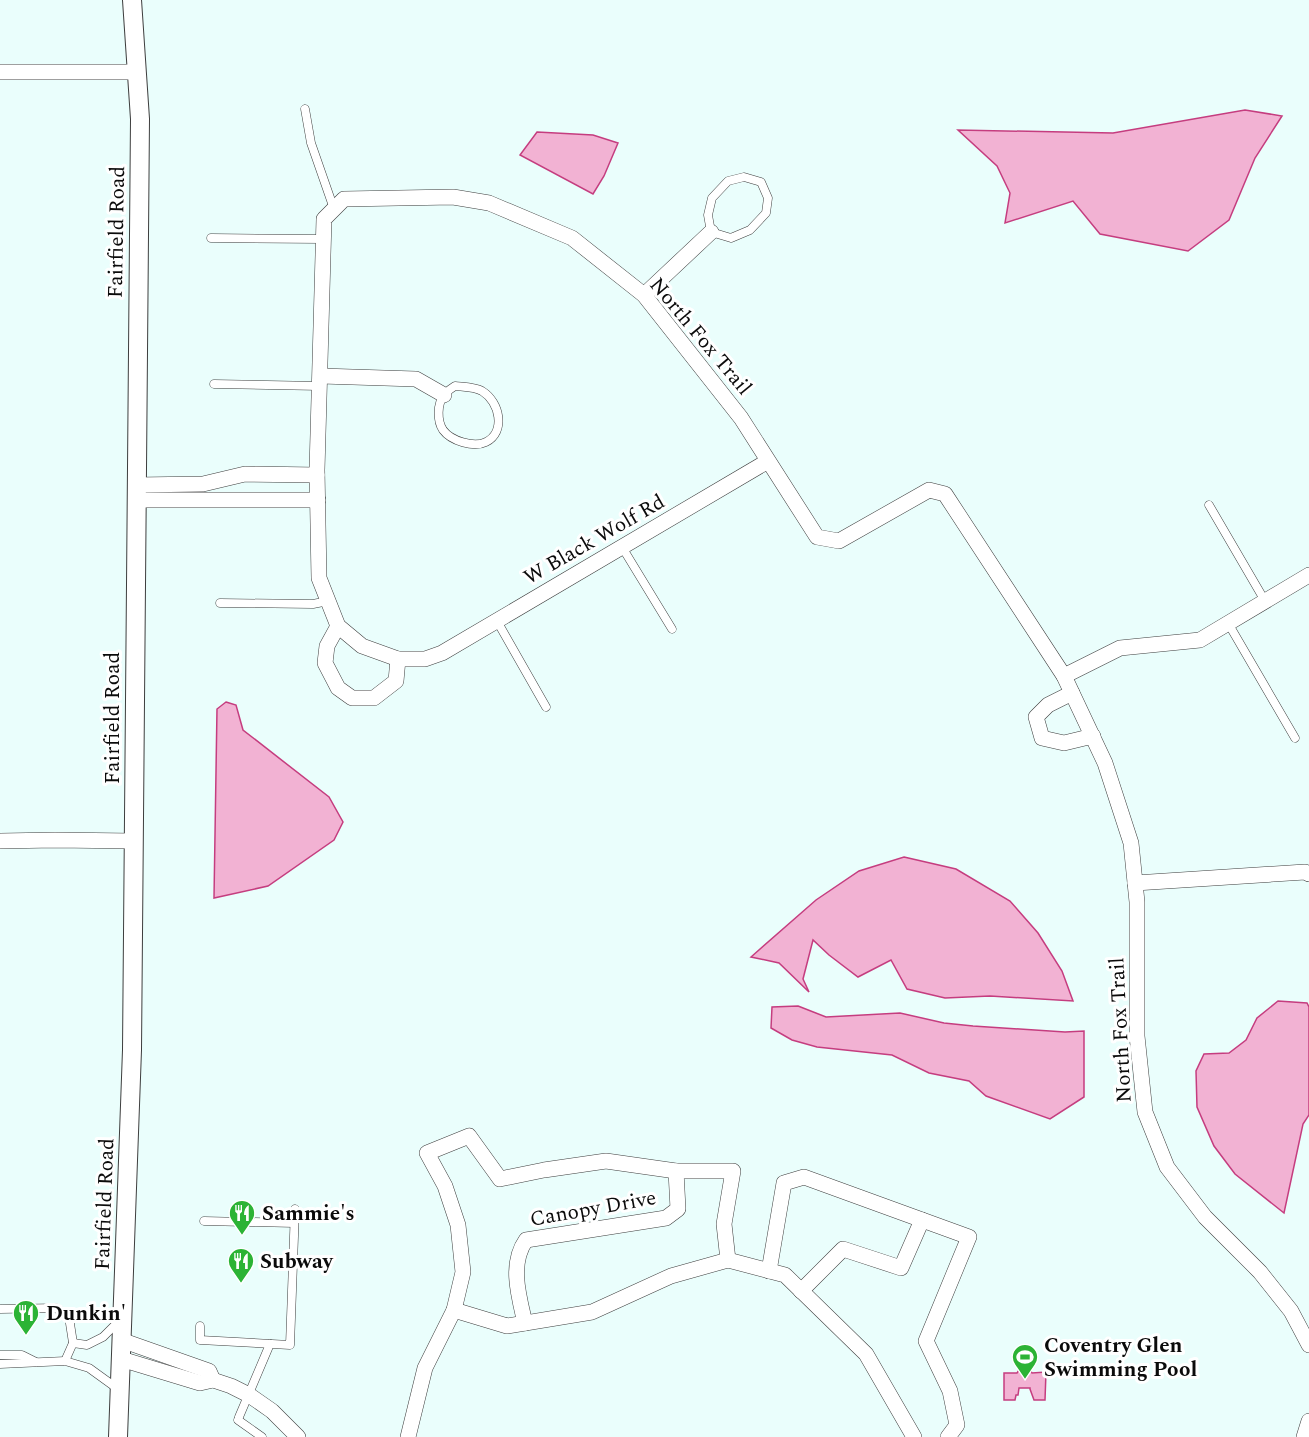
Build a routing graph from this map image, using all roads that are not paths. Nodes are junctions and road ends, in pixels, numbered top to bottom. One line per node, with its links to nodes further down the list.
1 (132, 0): 3 (street, Fairfield Road)
2 (0, 72): 3 (street)
3 (136, 72): 15 (street, Fairfield Road)
4 (305, 109): 5 (lane)
5 (334, 209): 8 (street); 9 (street, North Fox Trail)
6 (711, 232): 6 (lane); 9 (street)
7 (211, 238): 8 (lane)
8 (323, 239): 10 (street)
9 (644, 295): 13 (street, North Fox Trail)
10 (320, 381): 11 (lane); 12 (street); 14 (street)
11 (214, 384)
12 (444, 395): 12 (lane)
13 (768, 461): 18 (street, W Black Wolf Rd); 28 (street, North Fox Trail)
14 (317, 475): 15 (street); 17 (street)
15 (136, 493): 17 (street); 34 (street, Fairfield Road)
16 (1209, 505): 21 (lane)
17 (318, 506): 20 (street)
18 (622, 547): 23 (street, W Black Wolf Rd); 26 (lane)
19 (1309, 574): 21 (street)
20 (328, 601): 22 (lane); 25 (street)
21 (1266, 601): 24 (street)
22 (220, 603)
23 (497, 621): 27 (street, W Black Wolf Rd); 30 (lane)
24 (1228, 623): 28 (street); 32 (lane)
25 (338, 626): 27 (street); 27 (street)
26 (672, 629)
27 (398, 659)
28 (1064, 676): 29 (street, North Fox Trail)
29 (1072, 693): 31 (street, North Fox Trail); 31 (street)
30 (546, 707)
31 (1093, 736): 36 (street, North Fox Trail)
32 (1295, 738)
33 (0, 841): 34 (street)
34 (133, 841): 47 (street, Fairfield Road)
35 (1309, 874): 36 (street)
36 (1135, 883): 53 (street, North Fox Trail)
37 (676, 1171): 42 (street, Canopy Drive); 46 (street, Canopy Drive); 48 (street, Canopy Drive)
38 (295, 1209): 41 (lane)
39 (922, 1220): 43 (street); 44 (street); 68 (street)
40 (204, 1221): 41 (lane)
41 (294, 1223): 52 (lane)
42 (728, 1260): 43 (street); 48 (street)
43 (769, 1271): 44 (street)
44 (801, 1291): 67 (street)
45 (0, 1309): 51 (lane)
46 (454, 1310): 48 (street); 66 (street)
47 (122, 1318): 50 (street, Fairfield Road); 51 (lane)
48 (525, 1323)
49 (200, 1326): 52 (lane)
50 (121, 1340): 55 (street, Fairfield Road); 59 (street)
51 (74, 1343): 56 (lane)
52 (270, 1344): 61 (lane)
53 (1309, 1346)
54 (0, 1354): 57 (lane)
55 (121, 1359): 59 (street); 60 (street, Fairfield Road)
56 (65, 1361): 57 (lane); 60 (lane)
57 (38, 1362): 58 (lane)
58 (0, 1364)
59 (213, 1380): 61 (street)
60 (119, 1389): 63 (street, Fairfield Road)
61 (249, 1395): 64 (lane); 65 (street)
62 (1309, 1421): 69 (street)
63 (118, 1437)
64 (262, 1437)
65 (298, 1437)
66 (408, 1437)
67 (914, 1437)
68 (948, 1437)
69 (1304, 1437)

